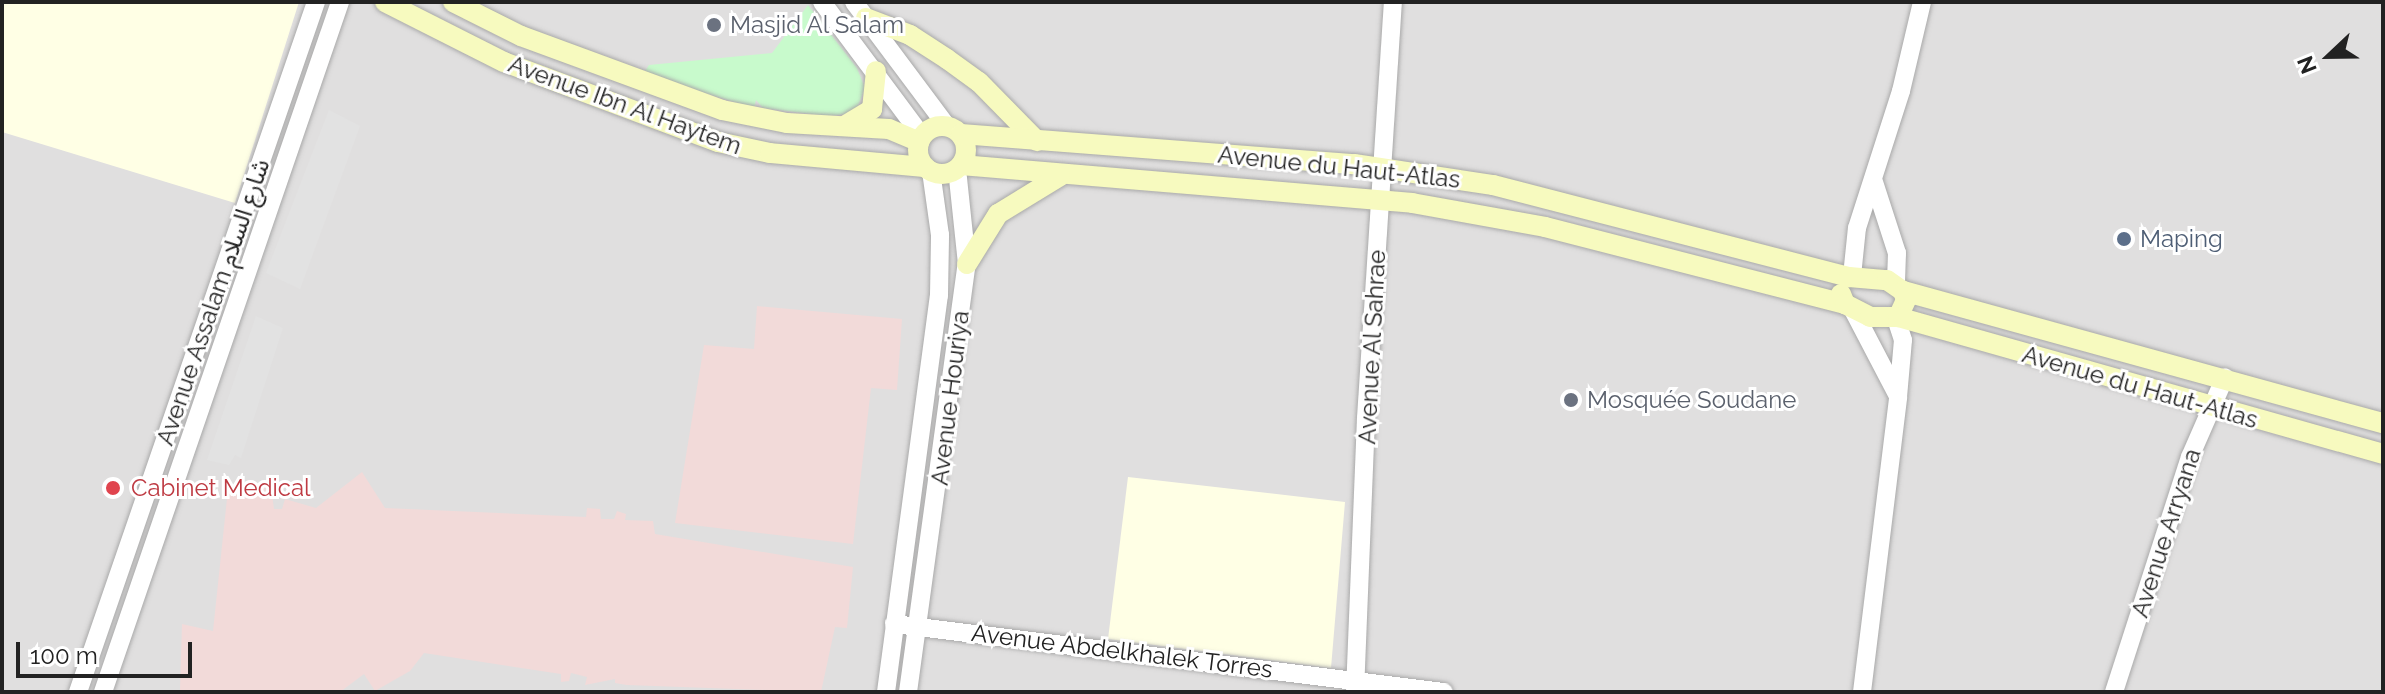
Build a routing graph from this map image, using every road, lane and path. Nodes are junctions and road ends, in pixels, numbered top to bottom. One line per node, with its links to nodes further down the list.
1 (316, 2): 30 (street, Avenue Assalam شارع السلام)
2 (340, 2): 31 (street, Avenue Assalam شارع السلام)
3 (385, 2): 16 (main road, Avenue Ibn Al Haytem)
4 (453, 2): 10 (main road, Avenue Ibn Al Haytem)
5 (822, 2): 9 (street)
6 (1393, 2): 15 (street, Avenue Al Sahrae)
7 (1922, 2): 18 (street)
8 (860, 10): 11 (street); 13 (main road)
9 (876, 71): 10 (main road); 12 (street)
10 (841, 127): 12 (main road, Avenue Ibn Al Haytem)
11 (954, 130): 12 (main road); 13 (main road, Avenue du Haut-Atlas); 14 (main road)
12 (920, 139): 16 (main road)
13 (1037, 141): 15 (main road, Avenue du Haut-Atlas)
14 (959, 167): 16 (main road); 17 (main road, Avenue du Haut-Atlas); 20 (street, Avenue Houriya)
15 (1384, 167): 19 (street, Avenue Al Sahrae); 21 (main road, Avenue du Haut-Atlas)
16 (928, 169): 32 (street, Avenue Houriya)
17 (1062, 175): 19 (main road, Avenue du Haut-Atlas); 20 (main road)
18 (1874, 182): 21 (street); 22 (street)
19 (1380, 199): 23 (main road, Avenue du Haut-Atlas); 34 (street, Avenue Al Sahrae)
20 (967, 264): 33 (street, Avenue Houriya)
21 (1850, 277): 22 (main road, Avenue du Haut-Atlas); 23 (main road)
22 (1900, 288): 24 (main road); 25 (main road, Avenue du Haut-Atlas)
23 (1849, 307): 24 (main road, Avenue du Haut-Atlas); 26 (street)
24 (1897, 317): 26 (street); 27 (main road, Avenue du Haut-Atlas)
25 (2225, 377): 27 (street, Avenue Arryana); 28 (main road, Avenue du Haut-Atlas)
26 (1898, 397): 40 (street)
27 (2209, 408): 29 (main road, Avenue du Haut-Atlas); 41 (street, Avenue Arryana)
28 (2383, 423)
29 (2383, 454)
30 (134, 523): 31 (street); 35 (street, Avenue Assalam شارع السلام)
31 (159, 532): 36 (street, Avenue Assalam شارع السلام)
32 (894, 624): 33 (street, Avenue Abdelkhalek Torres); 37 (street, Avenue Houriya)
33 (918, 627): 34 (street, Avenue Abdelkhalek Torres); 38 (street, Avenue Houriya)
34 (1356, 686): 39 (street, Avenue Abdelkhalek Torres)
35 (78, 692)
36 (103, 692)
37 (886, 692)
38 (908, 692)
39 (1444, 692)
40 (1862, 692)
41 (2114, 692)

